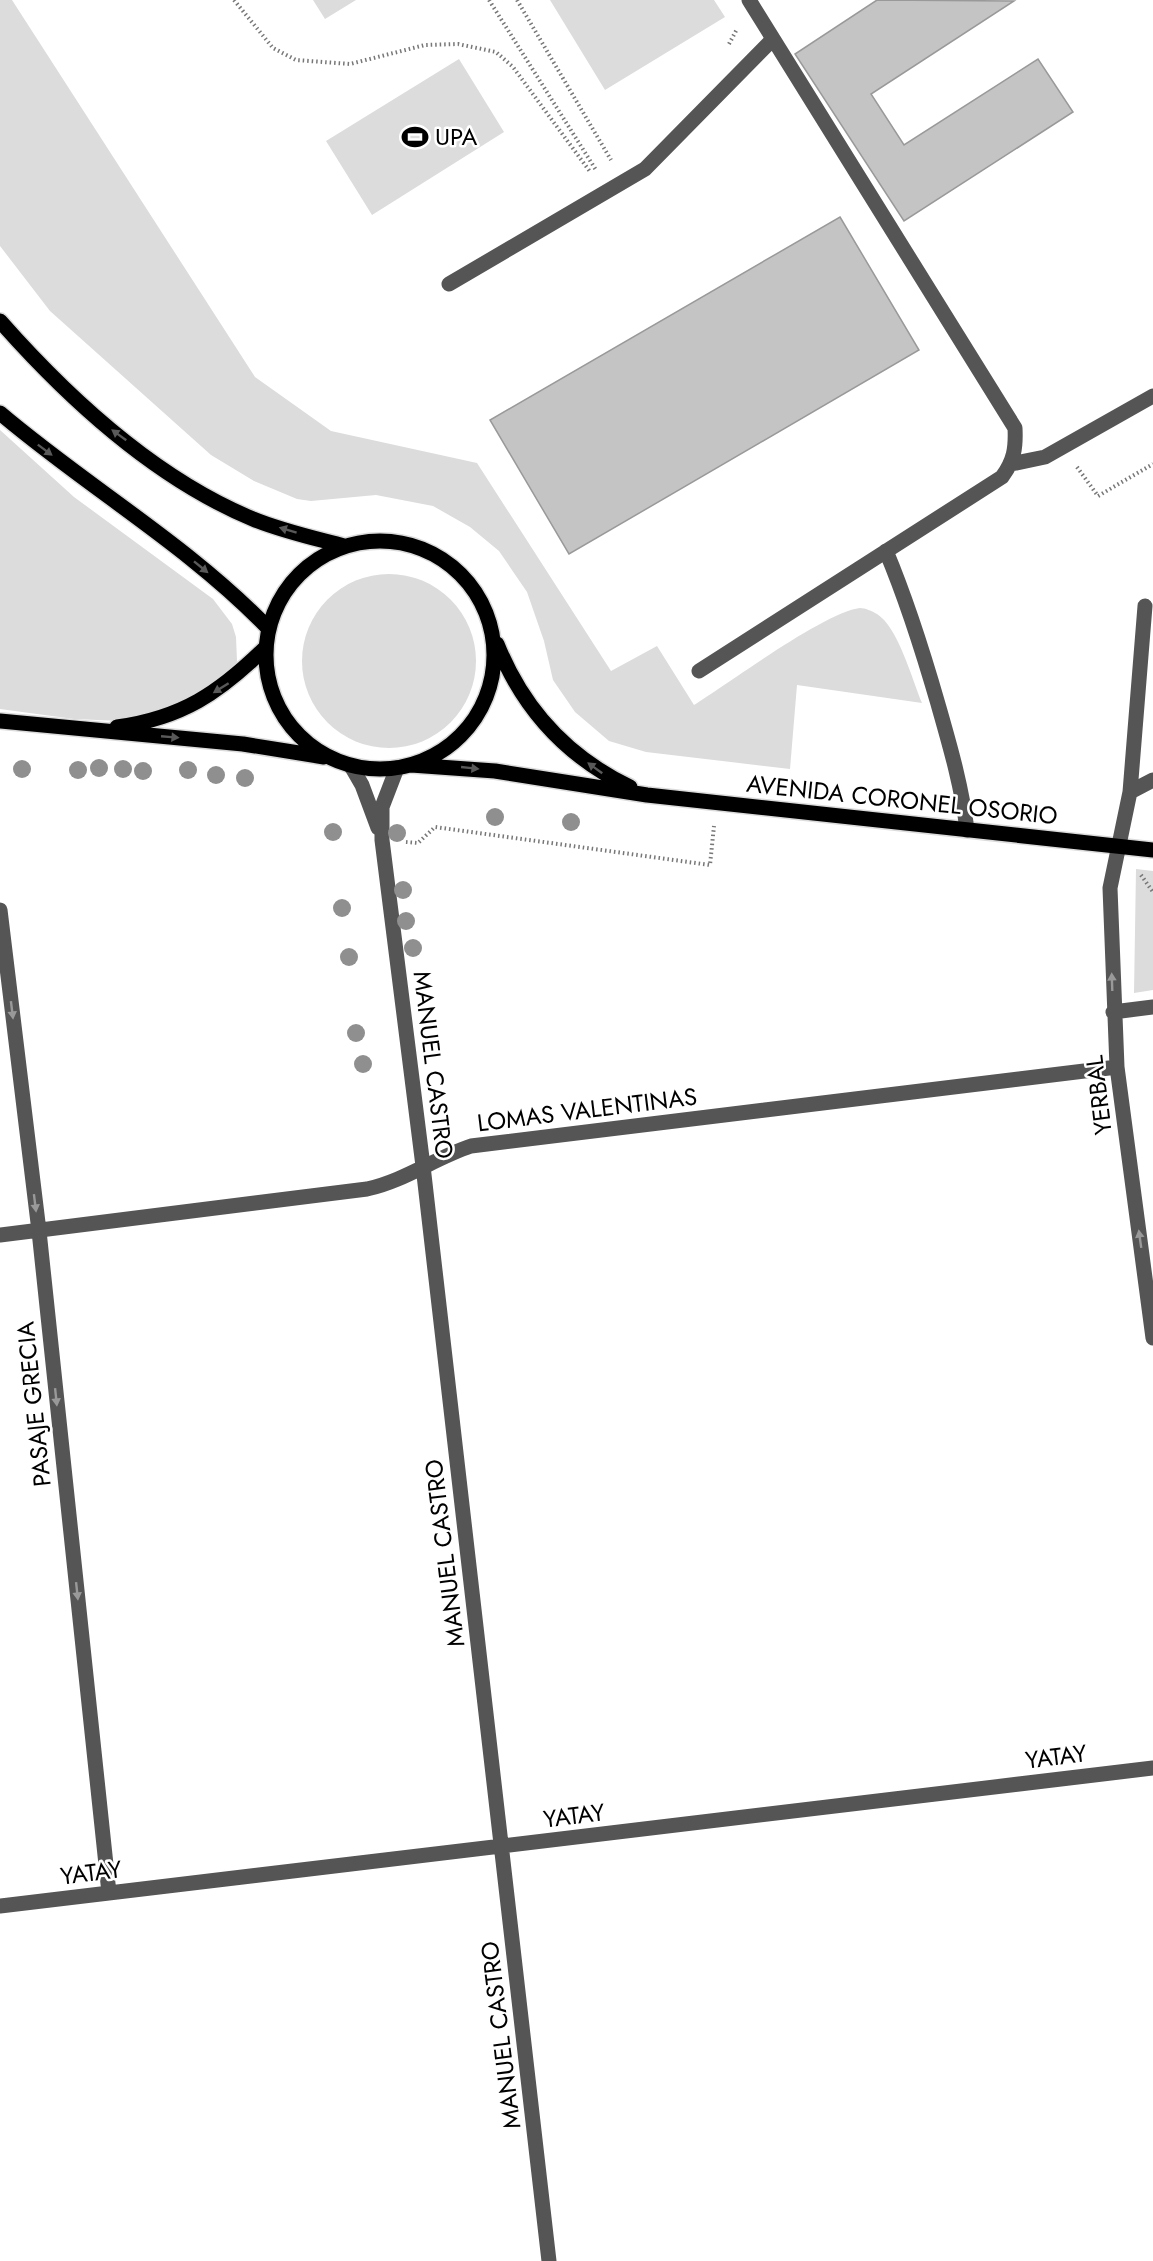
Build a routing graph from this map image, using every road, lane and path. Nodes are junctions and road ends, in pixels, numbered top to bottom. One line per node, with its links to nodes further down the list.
1 (234, 0): 10 (path)
2 (489, 0): 10 (path)
3 (517, 0): 9 (path)
4 (748, 0): 6 (street)
5 (735, 21): 7 (path)
6 (773, 39): 11 (street); 16 (street)
7 (725, 48)
8 (621, 157): 9 (path)
9 (612, 162): 10 (path)
10 (596, 171)
11 (449, 284)
12 (0, 321): 18 (main road, one-way to 12)
13 (1153, 396): 15 (street)
14 (0, 413): 21 (main road, one-way to 21)
15 (1062, 447): 16 (street); 17 (path)
16 (1011, 464): 19 (street)
17 (1153, 464)
18 (344, 546): 21 (main road); 22 (main road, AVENIDA CORONEL OSORIO)
19 (886, 551): 24 (street); 34 (street)
20 (1144, 606): 31 (street, YERBAL)
21 (268, 628): 23 (main road)
22 (492, 629): 29 (main road); 32 (main road, AVENIDA CORONEL OSORIO, one-way to 22)
23 (265, 648): 26 (main road, one-way to 26); 27 (main road)
24 (699, 672)
25 (0, 721): 26 (main road)
26 (91, 730): 27 (main road, one-way to 27)
27 (333, 759): 28 (main road, AVENIDA CORONEL OSORIO)
28 (351, 766): 29 (main road, AVENIDA CORONEL OSORIO); 35 (street, MANUEL CASTRO)
29 (404, 767): 32 (main road, AVENIDA CORONEL OSORIO, one-way to 32); 35 (street, MANUEL CASTRO)
30 (1153, 780): 31 (street)
31 (1130, 792): 36 (street, YERBAL)
32 (646, 795): 33 (main road, AVENIDA CORONEL OSORIO)
33 (717, 802): 34 (main road, AVENIDA CORONEL OSORIO); 35 (path)
34 (967, 830): 36 (main road, AVENIDA CORONEL OSORIO)
35 (382, 840): 42 (street, MANUEL CASTRO)
36 (1119, 846): 37 (main road, AVENIDA CORONEL OSORIO); 40 (street, YERBAL, one-way to 36)
37 (1153, 850)
38 (0, 910): 43 (street, PASAJE GRECIA, one-way to 43)
39 (1153, 1007): 40 (street)
40 (1113, 1012): 41 (street, YERBAL)
41 (1117, 1067): 42 (street, LOMAS VALENTINAS); 45 (street, YERBAL, one-way to 41)
42 (423, 1166): 43 (street, LOMAS VALENTINAS); 48 (street, MANUEL CASTRO)
43 (39, 1231): 44 (street, LOMAS VALENTINAS); 49 (street, PASAJE GRECIA, one-way to 49)
44 (0, 1235)
45 (1148, 1269): 46 (street, YERBAL)
46 (1153, 1338)
47 (1153, 1768): 48 (street, YATAY)
48 (502, 1847): 49 (street, YATAY); 51 (street, MANUEL CASTRO)
49 (109, 1893): 50 (street, YATAY)
50 (0, 1906)
51 (549, 2261)

